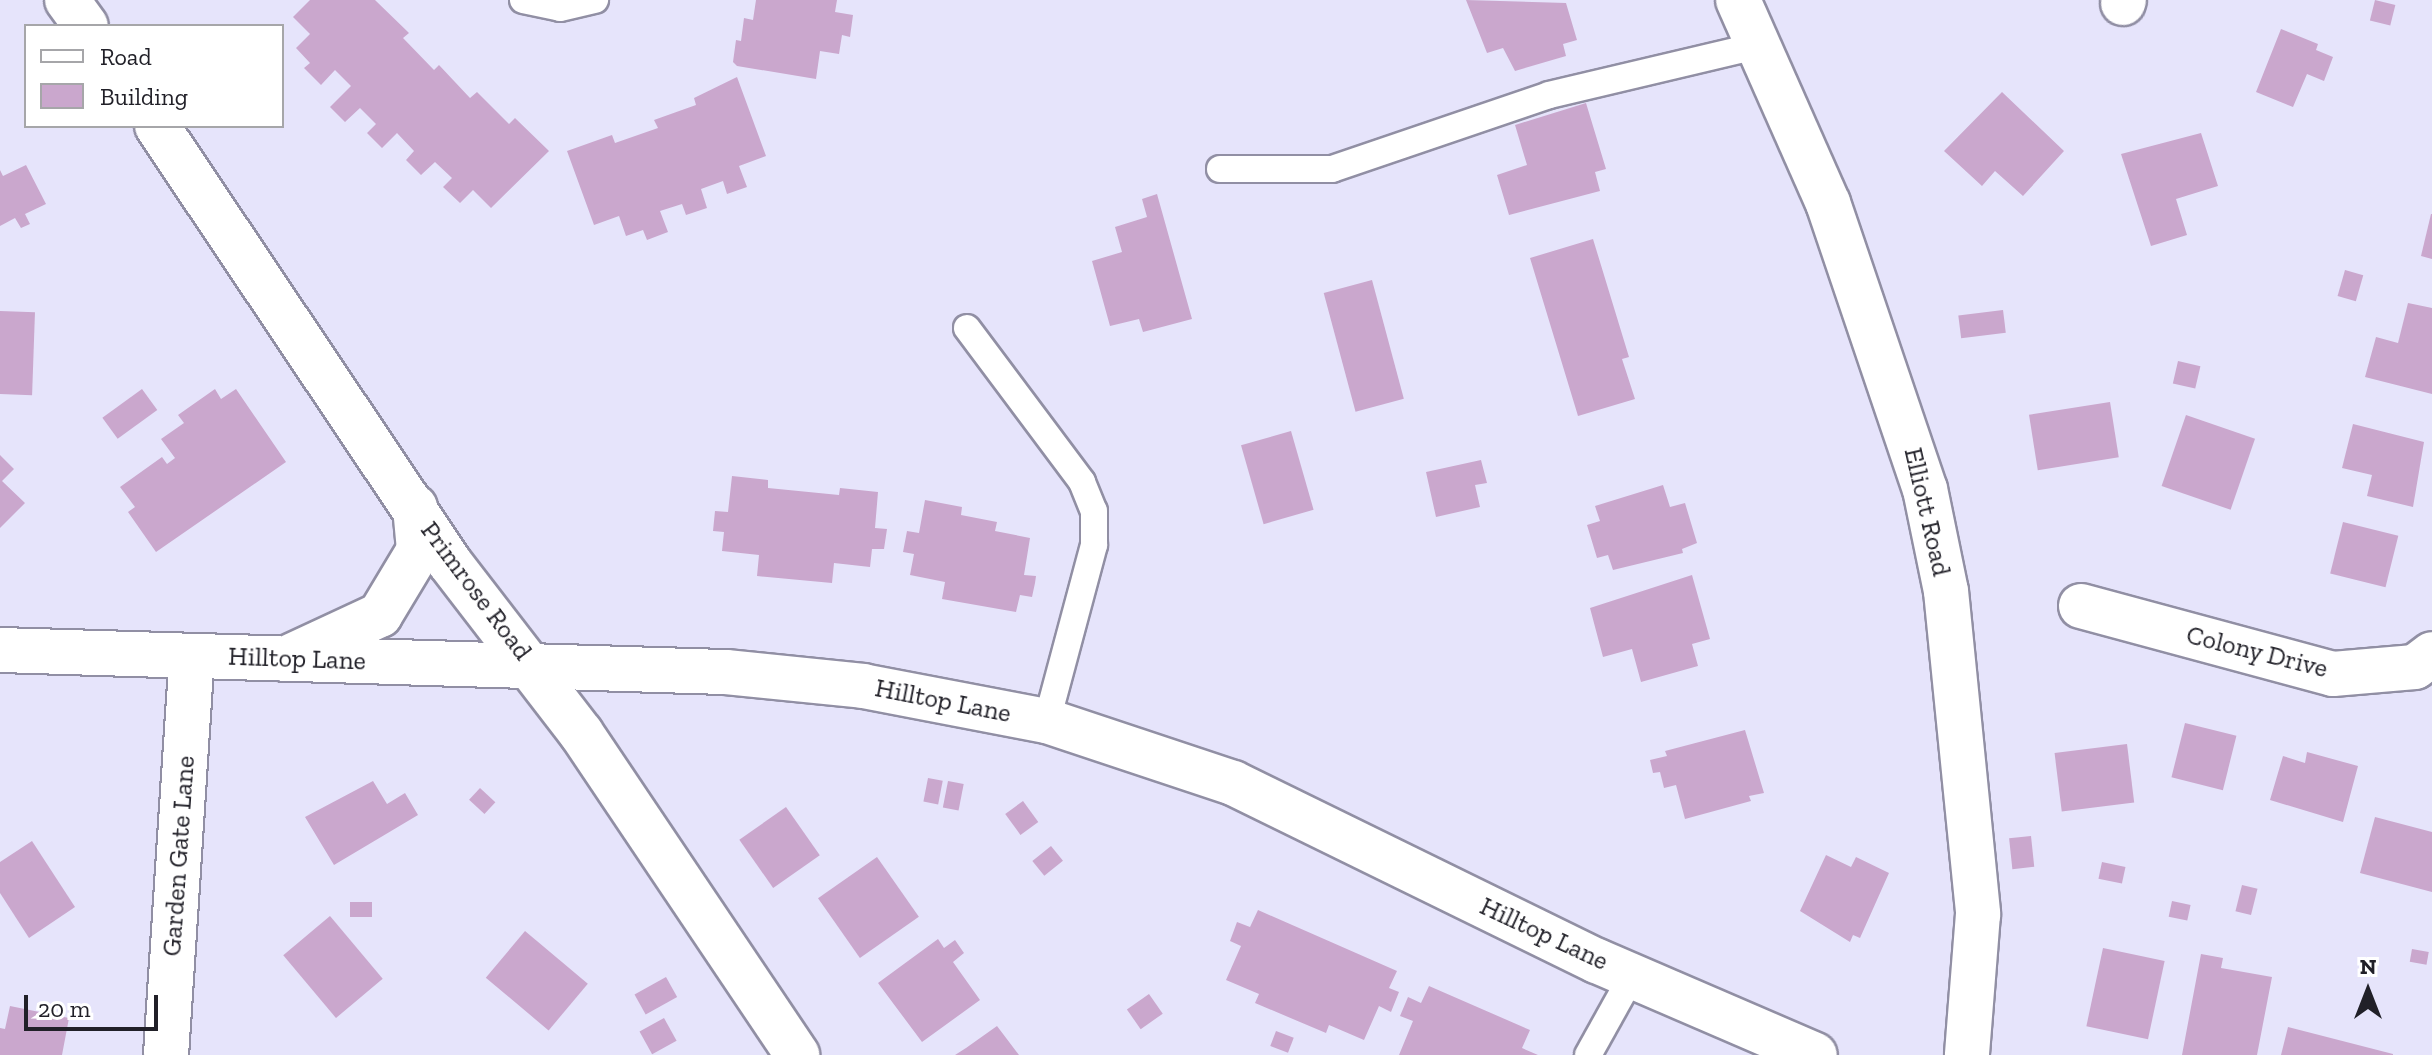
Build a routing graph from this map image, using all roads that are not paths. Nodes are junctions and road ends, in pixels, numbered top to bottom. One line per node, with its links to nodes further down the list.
1 (67, 0): 5 (street)
2 (523, 0): 3 (lane)
3 (595, 0)
4 (1738, 0): 6 (street, Elliott Road)
5 (85, 24)
6 (1761, 45): 8 (lane); 23 (street, Elliott Road)
7 (158, 128): 10 (street, Primrose Road)
8 (1220, 169)
9 (967, 328): 17 (lane)
10 (415, 507): 15 (street); 16 (street, Primrose Road)
11 (2081, 606): 13 (street, Colony Drive)
12 (0, 650): 14 (street, Hilltop Lane)
13 (2432, 654)
14 (192, 656): 15 (street, Hilltop Lane); 19 (street, Garden Gate Lane)
15 (285, 659): 16 (street, Hilltop Lane)
16 (531, 665): 17 (street, Hilltop Lane); 20 (street, Primrose Road)
17 (1047, 721): 18 (street, Hilltop Lane)
18 (1633, 974): 21 (lane); 22 (street, Hilltop Lane)
19 (166, 1055)
20 (797, 1055)
21 (1588, 1055)
22 (1815, 1055)
23 (1967, 1055)

